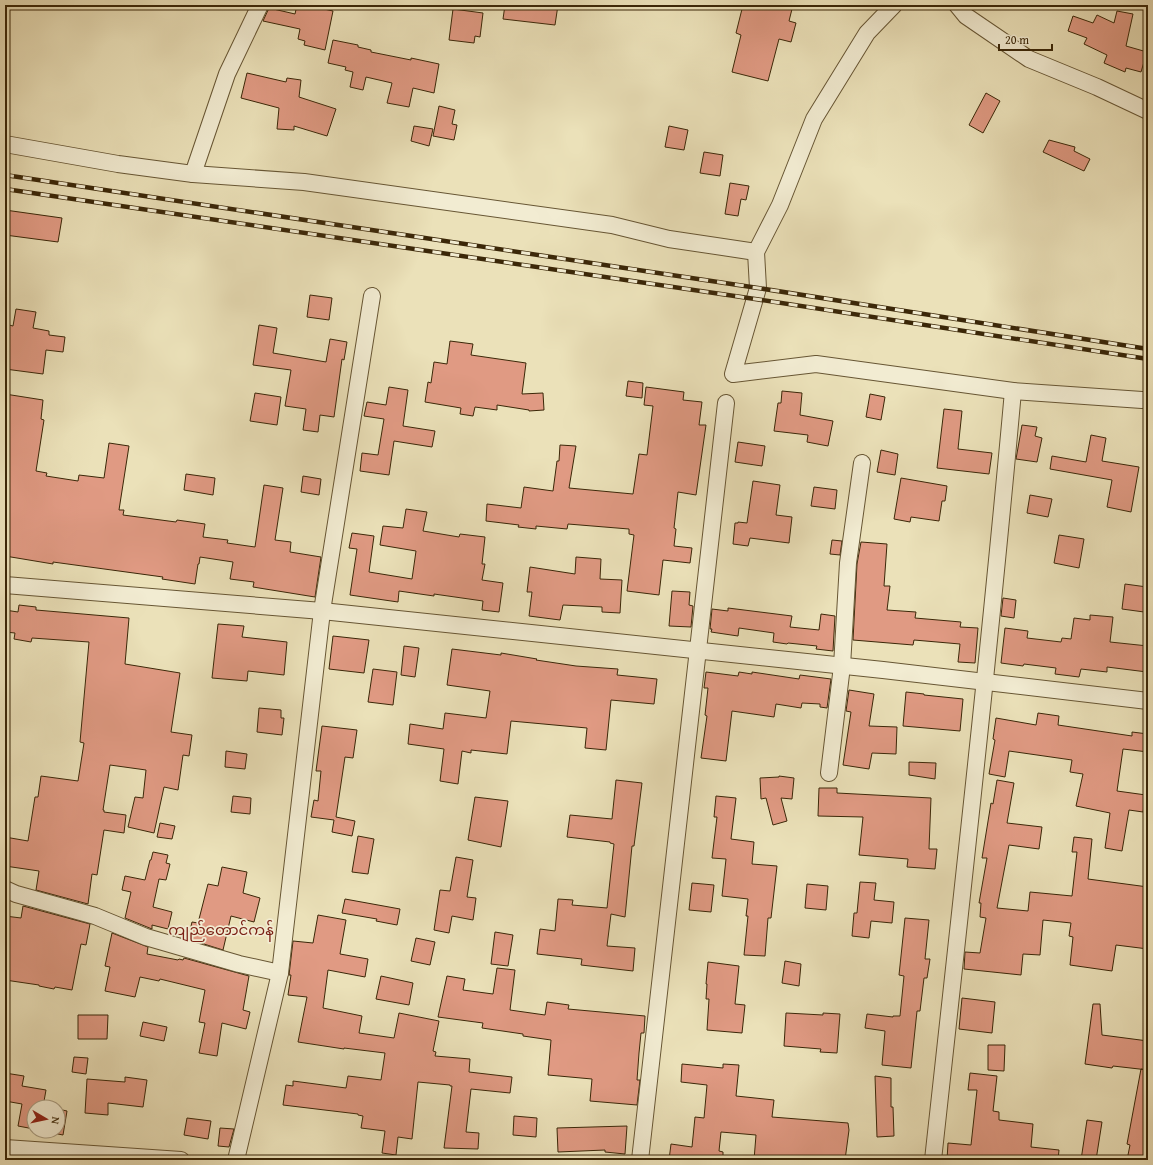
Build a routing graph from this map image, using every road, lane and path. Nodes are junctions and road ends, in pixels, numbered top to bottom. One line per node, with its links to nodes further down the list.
1 (260, 5): 6 (street)
2 (894, 5): 7 (street)
3 (957, 5): 4 (street)
4 (1148, 112)
5 (5, 144): 6 (street)
6 (193, 174): 7 (street)
7 (756, 252): 9 (street)
8 (372, 296): 14 (street)
9 (1013, 391): 10 (street); 17 (street)
10 (1142, 400)
11 (726, 402): 15 (street)
12 (862, 463): 16 (street)
13 (5, 585): 14 (street)
14 (322, 611): 15 (street); 21 (street)
15 (698, 651): 16 (street); 26 (street)
16 (842, 666): 17 (street); 19 (street)
17 (985, 682): 18 (street); 27 (street)
18 (1148, 701)
19 (829, 773)
20 (5, 889): 21 (street)
21 (280, 973): 25 (street)
22 (5, 1148): 23 (street)
23 (98, 1158): 24 (street)
24 (181, 1160)
25 (236, 1160)
26 (640, 1160)
27 (934, 1160)

